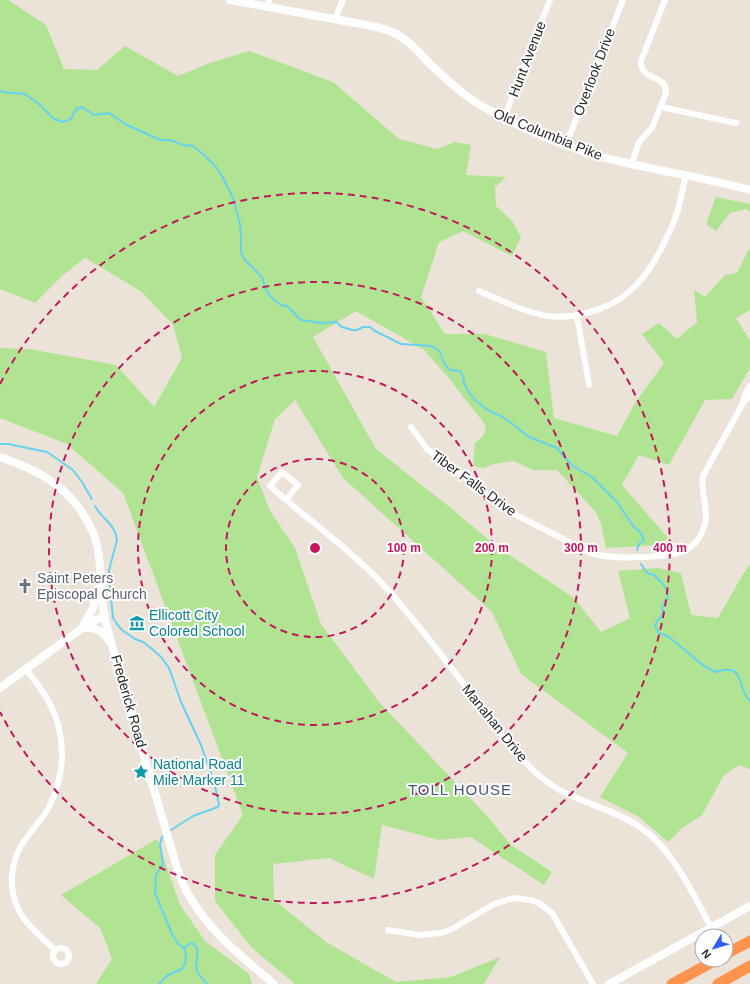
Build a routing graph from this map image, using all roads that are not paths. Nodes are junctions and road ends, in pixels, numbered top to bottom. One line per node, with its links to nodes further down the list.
1 (230, 0): 6 (street, Old Columbia Pike)
2 (343, 0): 7 (street)
3 (550, 0): 9 (street, Hunt Avenue)
4 (623, 0): 11 (street, Overlook Drive)
5 (665, 0): 8 (street)
6 (268, 3): 7 (street, Old Columbia Pike)
7 (335, 19): 9 (street, Old Columbia Pike)
8 (661, 107): 10 (street); 12 (street)
9 (504, 118): 11 (street, Old Columbia Pike)
10 (736, 123)
11 (566, 145): 12 (street, Old Columbia Pike)
12 (632, 163): 13 (street, Old Columbia Pike)
13 (686, 174): 14 (street, Old Columbia Pike); 16 (street)
14 (750, 190)
15 (479, 291): 16 (street)
16 (577, 316): 17 (street)
17 (589, 385)
18 (750, 386): 20 (street, Tiber Falls Drive)
19 (750, 396): 20 (street, Tiber Falls Drive)
20 (743, 402): 21 (street, Tiber Falls Drive)
21 (411, 427)
22 (0, 457): 24 (street)
23 (286, 500): 23 (street, Manahan Drive); 31 (street, Manahan Drive)
24 (100, 571): 25 (street, Frederick Road); 26 (street)
25 (105, 616): 26 (street); 27 (street, Frederick Road)
26 (82, 628): 27 (street); 28 (street)
27 (112, 644): 38 (street, Frederick Road)
28 (26, 669): 29 (street); 34 (street)
29 (0, 688)
30 (750, 906): 31 (street)
31 (711, 927): 40 (street)
32 (388, 930): 39 (street)
33 (750, 941): 35 (highway)
34 (55, 950)
35 (734, 950)
36 (750, 966): 42 (highway)
37 (701, 968): 41 (highway)
38 (274, 984)
39 (593, 984)
40 (609, 984)
41 (672, 984)
42 (718, 984)

